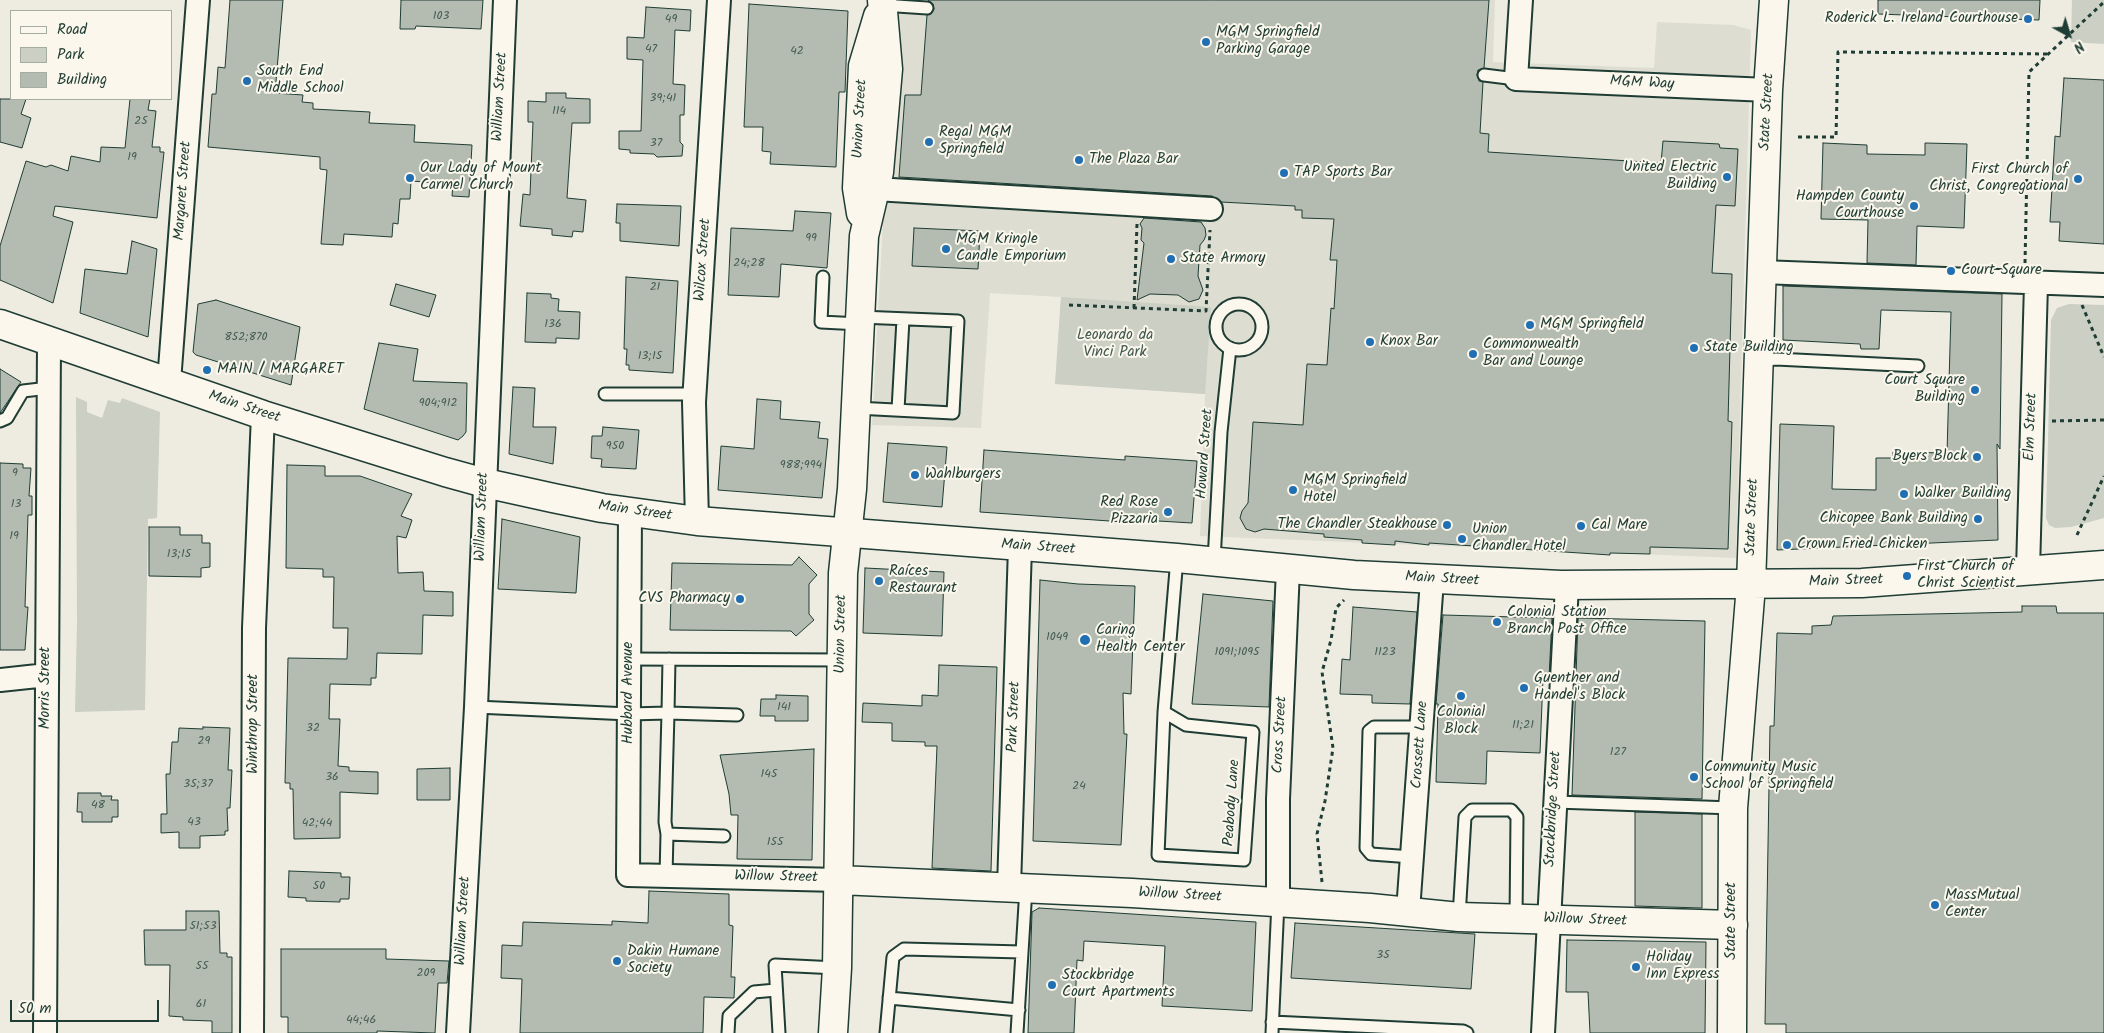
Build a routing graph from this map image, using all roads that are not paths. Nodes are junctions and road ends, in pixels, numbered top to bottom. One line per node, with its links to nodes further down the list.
1 (198, 0): 25 (street, Margaret Street)
2 (505, 0): 33 (street, William Street)
3 (719, 0): 28 (street, Wilcox Street)
4 (1521, 0): 9 (street)
5 (1774, 0): 10 (main road, State Street)
6 (882, 3): 7 (lane); 11 (main road, Union Street); 13 (main road, Union Street)
7 (928, 8)
8 (1484, 76): 9 (lane)
9 (1516, 79): 10 (street, MGM Way)
10 (1768, 90): 14 (main road, State Street)
11 (875, 189): 12 (street); 13 (main road, Union Street)
12 (1211, 209)
13 (864, 236): 19 (main road, Union Street)
14 (1761, 272): 16 (street); 23 (main road, State Street)
15 (823, 277): 19 (lane)
16 (2030, 283): 17 (street); 42 (street, Elm Street)
17 (2104, 285)
18 (903, 318): 19 (lane); 30 (lane); 30 (lane)
19 (860, 321): 29 (main road, Union Street)
20 (0, 324): 21 (main road, Main Street)
21 (49, 343): 25 (main road, Main Street); 26 (street, Morris Street)
22 (1230, 348): 22 (lane); 39 (lane, Howard Street)
23 (1758, 361): 24 (lane); 44 (main road, State Street)
24 (1918, 366)
25 (169, 382): 31 (main road, Main Street)
26 (49, 388): 32 (lane); 49 (street, Morris Street)
27 (605, 394): 28 (lane)
28 (695, 394): 35 (street, Wilcox Street)
29 (856, 408): 30 (lane); 36 (main road, Union Street)
30 (898, 410)
31 (263, 415): 33 (main road, Main Street); 79 (street, Winthrop Street)
32 (0, 421)
33 (485, 483): 34 (main road, Main Street); 51 (street, William Street)
34 (630, 512): 35 (main road, Main Street); 46 (street, Hubbard Avenue)
35 (697, 521): 36 (main road, Main Street)
36 (847, 533): 37 (main road, Main Street); 48 (main road, Union Street)
37 (1020, 547): 38 (main road, Main Street); 65 (street, Park Street)
38 (1178, 558): 39 (main road, Main Street); 52 (lane, Peabody Lane)
39 (1214, 561): 41 (main road, Main Street)
40 (2104, 565): 42 (main road, Main Street)
41 (1288, 569): 43 (main road, Main Street); 66 (street, Cross Street)
42 (2028, 570): 44 (main road, Main Street)
43 (1432, 580): 45 (main road, Main Street); 56 (street, Crossett Lane)
44 (1751, 585): 45 (main road, Main Street); 58 (main road, State Street)
45 (1568, 586): 57 (street, Stockbridge Street)
46 (629, 659): 47 (lane); 54 (street, Hubbard Avenue)
47 (669, 659): 48 (lane); 53 (lane)
48 (841, 660): 64 (main road, Union Street)
49 (47, 675): 50 (street); 78 (street, Morris Street)
50 (0, 680)
51 (476, 706): 54 (lane); 80 (street, William Street)
52 (1164, 712): 52 (lane, Peabody Lane)
53 (668, 713): 54 (lane); 55 (lane); 59 (lane)
54 (628, 714): 62 (street, Hubbard Avenue)
55 (737, 716)
56 (1422, 727): 61 (street, Crossett Lane); 61 (lane)
57 (1555, 802): 58 (lane); 70 (street, Stockbridge Street)
58 (1733, 808): 71 (main road, State Street)
59 (667, 834): 60 (lane); 63 (lane)
60 (724, 836)
61 (1412, 857): 67 (street, Crossett Lane)
62 (628, 875): 63 (street, Willow Street)
63 (666, 876): 64 (street, Willow Street)
64 (839, 880): 65 (main road, Willow Street); 73 (main road, Union Street)
65 (1018, 887): 66 (main road, Willow Street); 72 (lane)
66 (1278, 902): 67 (main road, Willow Street); 77 (lane)
67 (1408, 911): 68 (main road, Willow Street)
68 (1459, 917): 69 (main road, Willow Street); 69 (lane)
69 (1516, 919): 70 (main road, Willow Street)
70 (1548, 920): 71 (main road, Willow Street); 87 (street, Stockbridge Street)
71 (1733, 925): 88 (main road, State Street)
72 (1022, 952): 75 (lane); 76 (lane)
73 (837, 968): 74 (lane); 83 (main road, Union Street)
74 (776, 990): 81 (lane); 82 (lane)
75 (889, 998): 76 (lane); 84 (lane)
76 (1019, 1010): 85 (lane)
77 (1272, 1028): 86 (lane)
78 (45, 1033)
79 (252, 1033)
80 (458, 1033)
81 (728, 1033)
82 (779, 1033)
83 (833, 1033)
84 (886, 1033)
85 (1018, 1033)
86 (1467, 1033)
87 (1543, 1033)
88 (1732, 1033)

